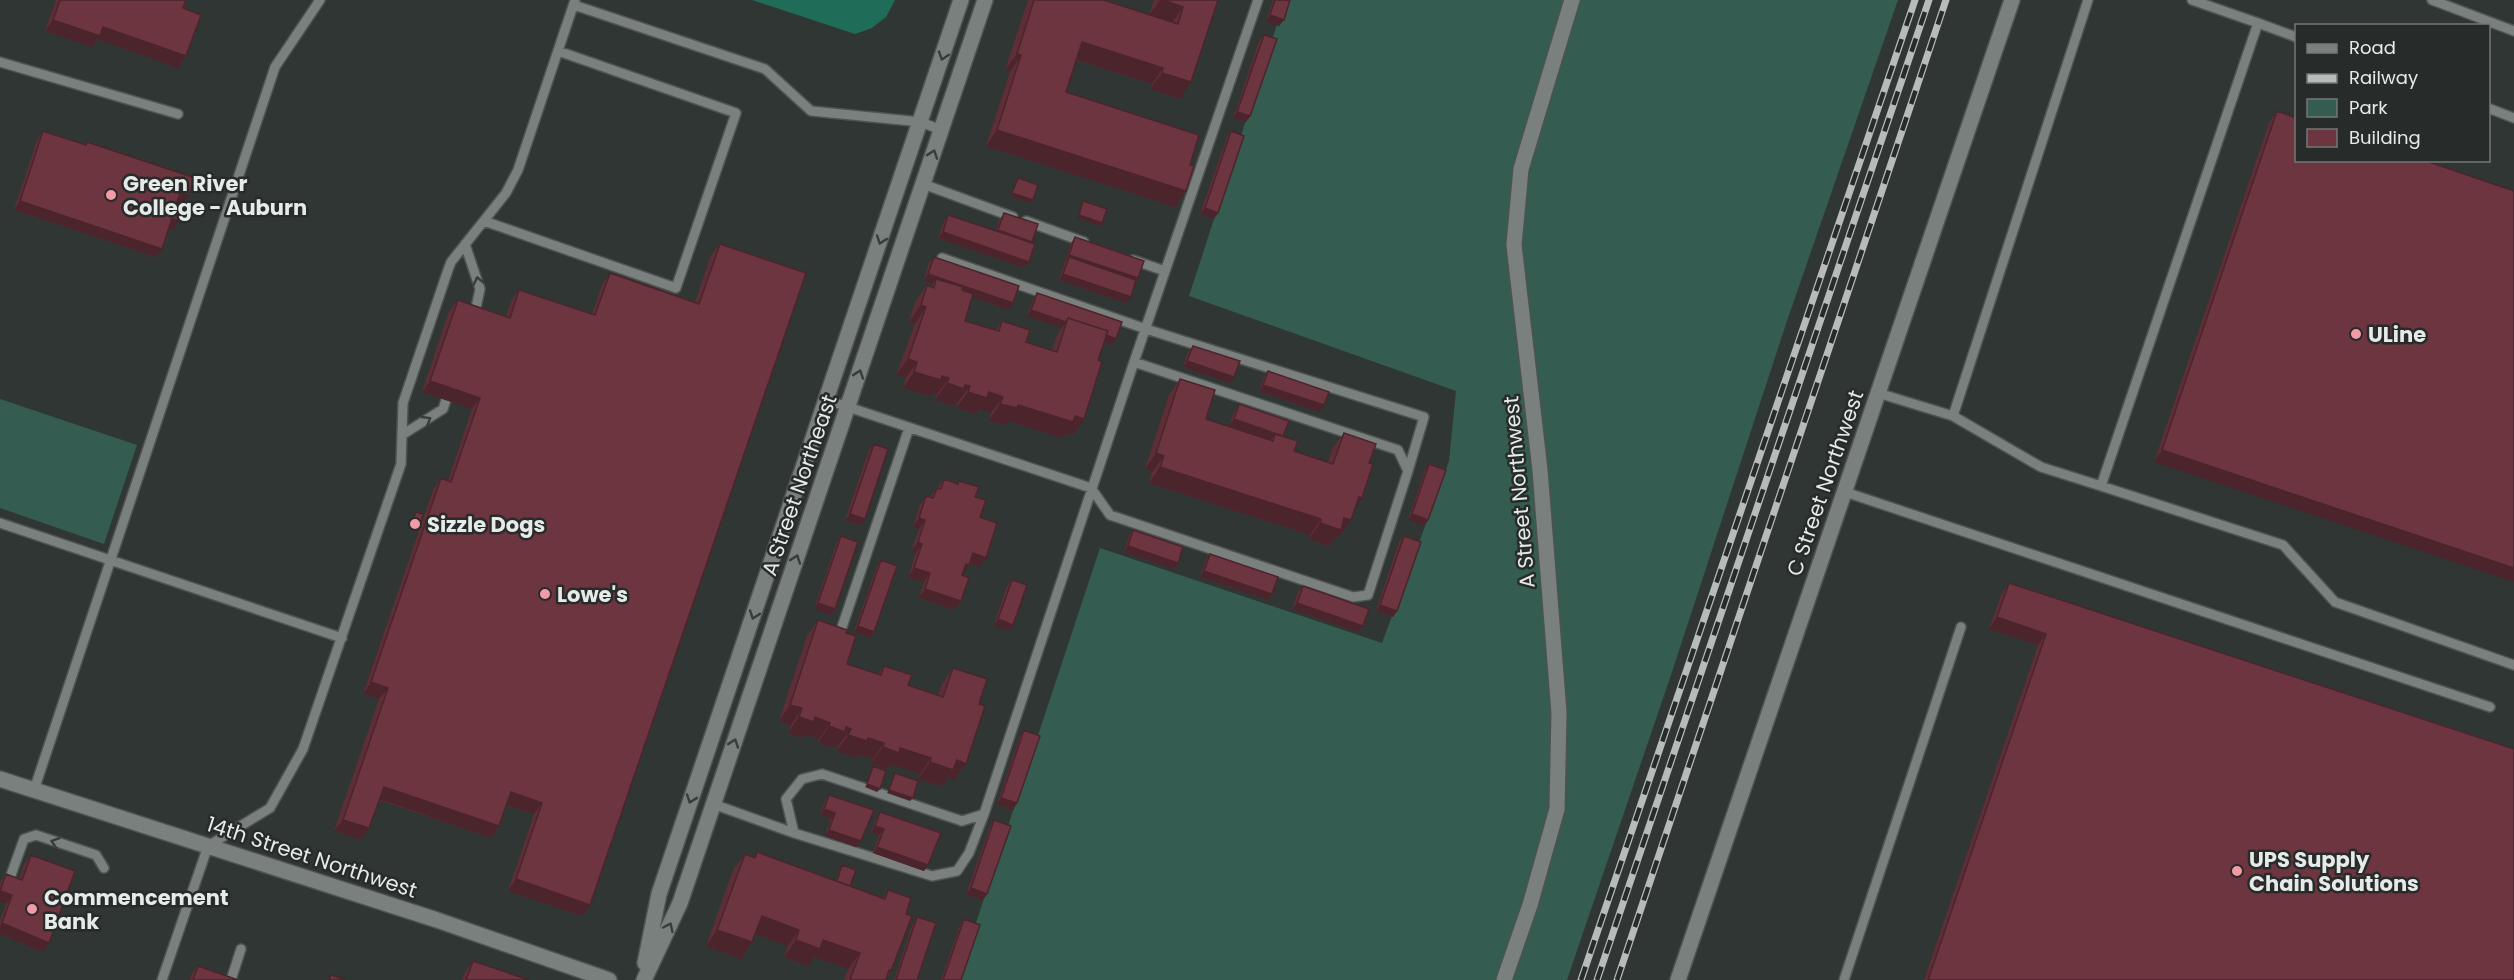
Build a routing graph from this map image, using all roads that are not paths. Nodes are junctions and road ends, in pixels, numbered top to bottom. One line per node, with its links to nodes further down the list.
1 (320, 0): 43 (lane)
2 (961, 0): 19 (street, A Street Northeast, one-way to 19)
3 (985, 0): 20 (street, A Street Northeast)
4 (1258, 0): 27 (lane)
5 (1572, 0): 62 (street, A Street Northwest)
6 (2012, 0): 31 (street, C Street Northwest)
7 (2088, 0): 35 (lane)
8 (2192, 0): 11 (lane)
9 (2432, 0): 12 (lane)
10 (574, 2): 14 (lane); 19 (lane)
11 (2258, 23): 13 (lane); 39 (lane)
12 (2514, 31)
13 (2295, 37)
14 (558, 51): 22 (lane); 22 (lane)
15 (0, 62): 17 (lane)
16 (2490, 109): 18 (lane)
17 (178, 114)
18 (2514, 118)
19 (921, 122): 20 (lane); 33 (street, A Street Northeast, one-way to 33)
20 (941, 130): 21 (street, A Street Northeast, one-way to 20)
21 (923, 184): 24 (lane); 34 (street, A Street Northeast, one-way to 21)
22 (484, 221): 23 (lane)
23 (465, 244): 28 (lane, one-way to 23); 37 (lane)
24 (1099, 248)
25 (1121, 255): 27 (lane)
26 (942, 258): 29 (lane)
27 (1165, 271): 29 (lane)
28 (473, 319)
29 (1146, 329): 30 (lane); 38 (lane)
30 (1134, 362): 38 (lane); 40 (lane)
31 (1878, 393): 35 (lane); 41 (street, C Street Northwest)
32 (446, 400): 37 (lane, one-way to 32)
33 (827, 400): 34 (lane); 61 (street, A Street Northeast, one-way to 61)
34 (848, 407): 36 (lane); 51 (street, A Street Northeast, one-way to 34)
35 (1953, 416): 39 (lane)
36 (909, 428): 40 (lane); 45 (lane)
37 (402, 435): 46 (lane)
38 (1408, 471): 40 (lane)
39 (2102, 486): 47 (lane)
40 (1091, 488): 52 (lane)
41 (1845, 492): 48 (lane); 63 (street, C Street Northwest)
42 (0, 524): 43 (lane)
43 (111, 560): 46 (lane); 50 (lane)
44 (1960, 627): 64 (lane)
45 (840, 633)
46 (342, 638): 54 (lane)
47 (2514, 665)
48 (2490, 707)
49 (0, 779): 50 (street, 14th Street Northwest)
50 (34, 790): 54 (street, 14th Street Northwest)
51 (713, 804): 53 (lane); 61 (street, A Street Northeast, one-way to 51)
52 (984, 814): 53 (lane); 53 (lane)
53 (794, 833)
54 (208, 846): 58 (lane); 60 (street, 14th Street Northwest)
55 (104, 868): 56 (lane, one-way to 56)
56 (7, 886)
57 (241, 949): 59 (lane)
58 (162, 980)
59 (231, 980)
60 (609, 980)
61 (643, 980)
62 (1504, 980)
63 (1678, 980)
64 (1845, 980)

